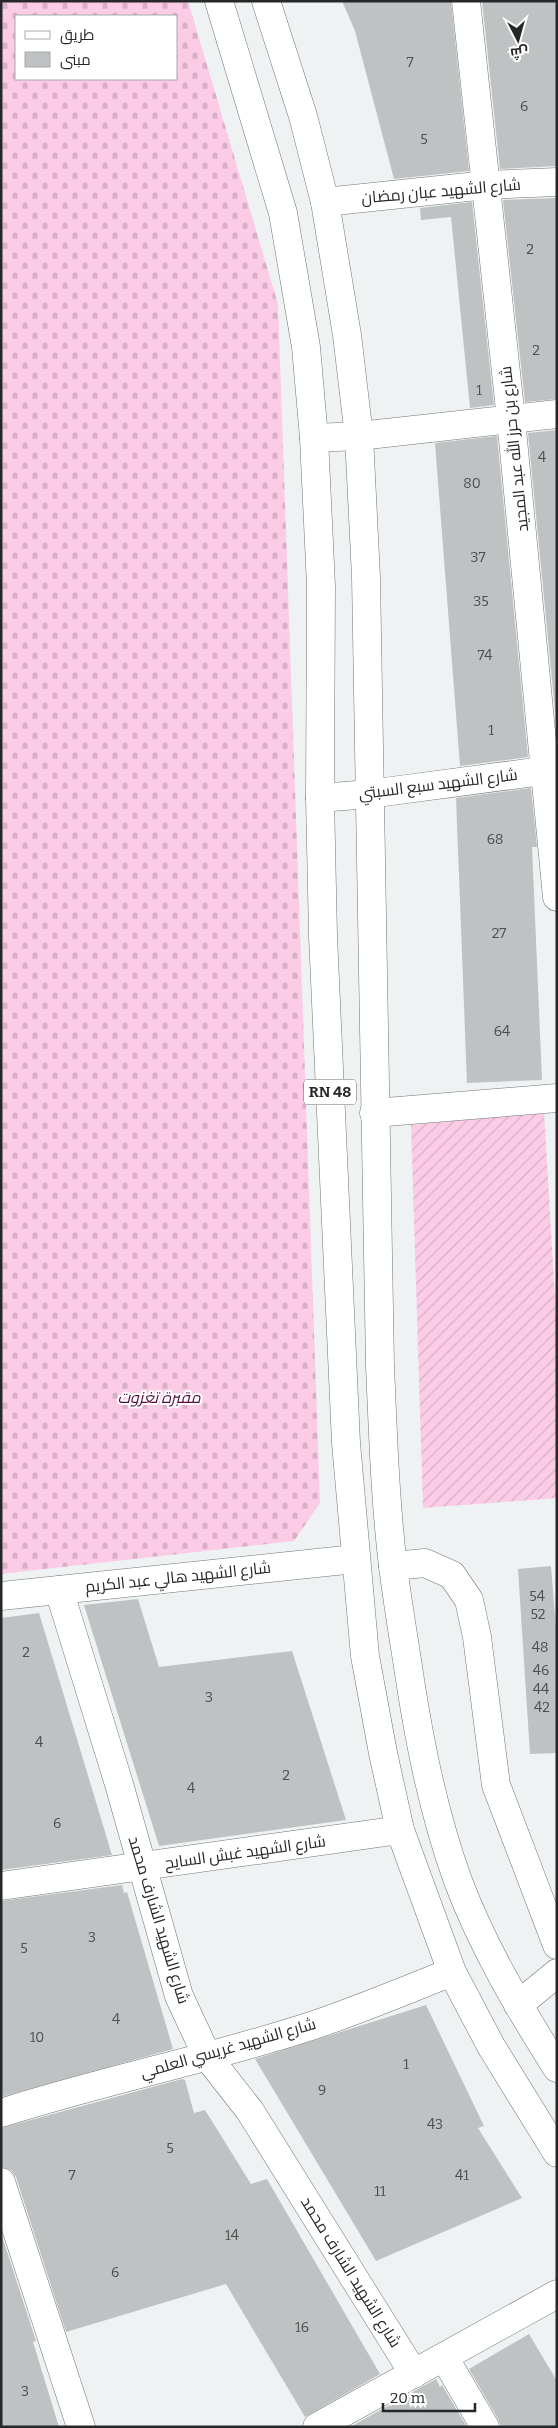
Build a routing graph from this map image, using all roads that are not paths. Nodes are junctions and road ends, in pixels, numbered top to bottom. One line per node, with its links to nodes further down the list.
1 (219, 1): 10 (main road, RN 48)
2 (266, 1): 6 (main road, RN 48)
3 (466, 1): 5 (main road, شارع بن حرز الله عبد المجيد)
4 (557, 182): 5 (main road, شارع الشهيد عبان رمضان)
5 (487, 185): 6 (main road, شارع الشهيد عبان رمضان); 8 (main road, شارع بن حرز الله عبد المجيد)
6 (325, 202): 9 (main road, RN 48)
7 (557, 414): 8 (main road)
8 (511, 419): 9 (main road); 11 (main road, شارع بن حرز الله عبد المجيد)
9 (358, 436): 10 (main road); 12 (main road, RN 48)
10 (314, 438): 13 (main road, RN 48)
11 (551, 770): 12 (main road, شارع الشهيد سبع السبتي); 14 (main road, شارع بن حرز الله عبد المجيد)
12 (369, 794): 13 (main road, شارع الشهيد سبع السبتي); 16 (main road, RN 48)
13 (320, 798): 17 (main road, RN 48)
14 (557, 897)
15 (557, 1098): 16 (main road)
16 (374, 1114): 18 (main road, RN 48)
17 (355, 1559): 19 (main road, شارع الشهيد هالي عبد الكريم); 21 (main road, RN 48)
18 (393, 1566): 24 (main road); 27 (main road, RN 48)
19 (59, 1590): 20 (main road, شارع الشهيد هالي عبد الكريم); 22 (main road, شارع الشهيد الشارف محمد)
20 (1, 1596)
21 (400, 1830): 22 (main road, شارع الشهيد غبش السايح); 25 (main road, RN 48)
22 (142, 1866): 23 (main road, شارع الشهيد غبش السايح); 28 (main road, شارع الشهيد الشارف محمد)
23 (1, 1886)
24 (557, 1945)
25 (452, 1972): 28 (main road, شارع الشهيد غريسي العلمي); 31 (main road, RN 48)
26 (557, 1973): 27 (main road)
27 (518, 2006): 29 (main road, RN 48)
28 (207, 2056): 30 (main road, شارع الشهيد غريسي العلمي); 35 (main road, شارع الشهيد الشارف محمد)
29 (557, 2068)
30 (1, 2113)
31 (557, 2153)
32 (1, 2182): 36 (main road)
33 (557, 2294): 34 (main road)
34 (444, 2357): 35 (main road); 38 (main road)
35 (414, 2374): 37 (main road)
36 (81, 2427)
37 (317, 2427)
38 (485, 2427)

